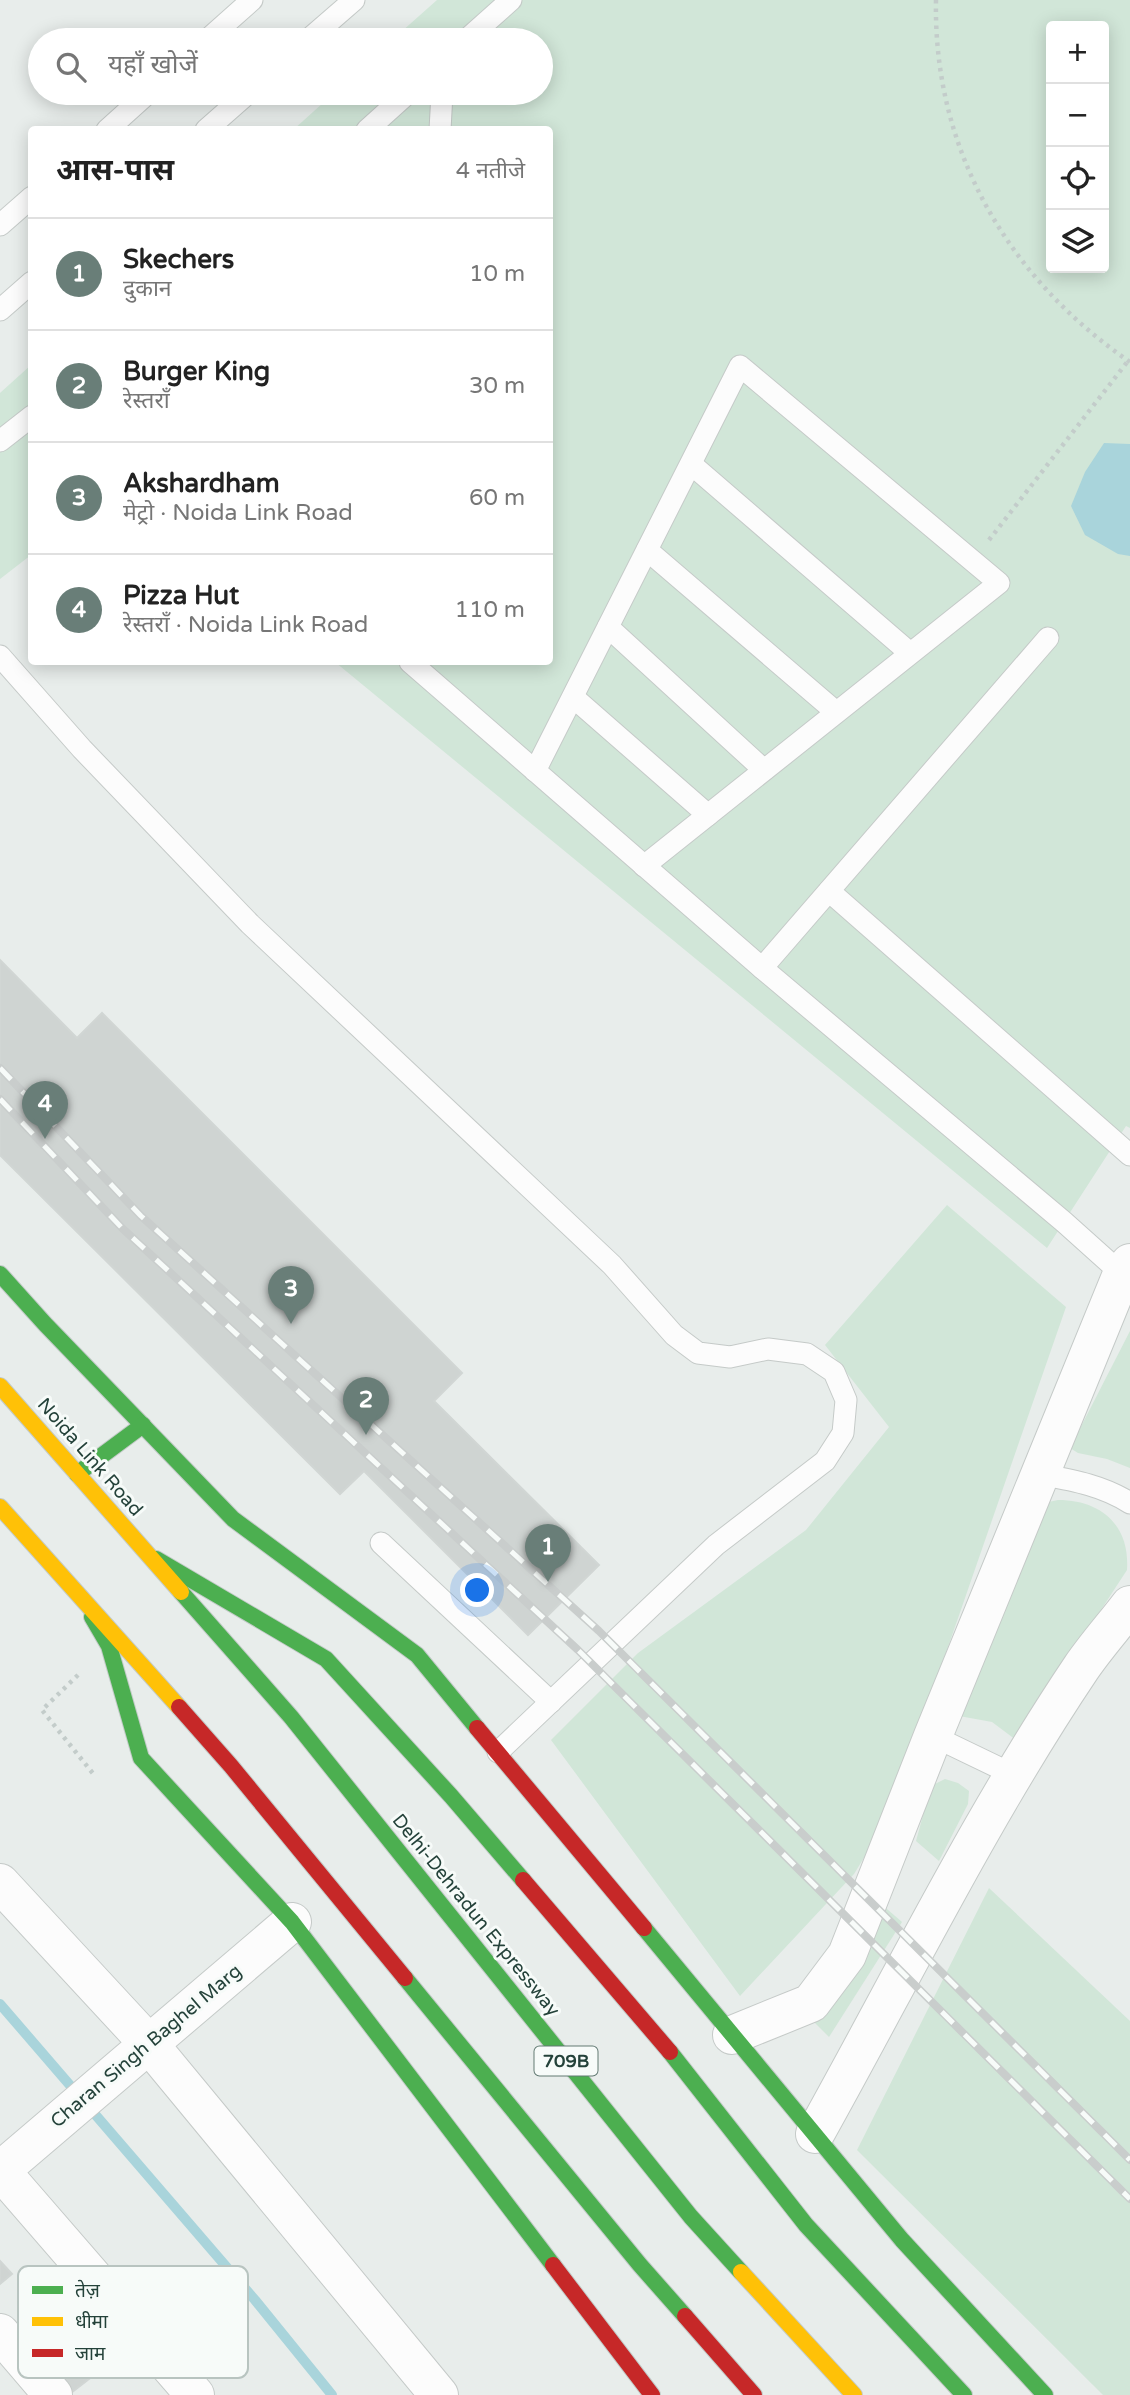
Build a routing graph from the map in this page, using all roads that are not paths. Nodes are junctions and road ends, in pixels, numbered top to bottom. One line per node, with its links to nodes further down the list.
1 (252, 0): 4 (lane)
2 (354, 0): 5 (lane)
3 (511, 0): 6 (lane)
4 (220, 28)
5 (322, 28)
6 (480, 28)
7 (135, 105): 11 (lane)
8 (234, 105): 12 (lane)
9 (395, 105): 13 (lane)
10 (441, 105): 14 (lane)
11 (111, 126)
12 (211, 126)
13 (371, 126)
14 (440, 126)
15 (28, 200): 16 (lane)
16 (0, 225)
17 (28, 286): 18 (lane)
18 (0, 310)
19 (28, 419): 20 (lane)
20 (0, 442)
21 (691, 464): 22 (lane); 25 (lane); 25 (lane)
22 (647, 550): 23 (lane); 29 (lane)
23 (608, 627): 28 (lane); 30 (lane)
24 (1048, 638): 34 (lane)
25 (910, 653): 29 (lane)
26 (0, 656): 49 (lane)
27 (413, 665): 31 (lane)
28 (573, 697): 31 (lane); 32 (lane)
29 (836, 712): 30 (lane)
30 (764, 770): 32 (lane)
31 (536, 771): 33 (lane)
32 (708, 815): 33 (lane)
33 (644, 866): 35 (lane)
34 (829, 891): 35 (lane); 36 (lane)
35 (762, 968): 37 (lane)
36 (1130, 1155)
37 (1126, 1269): 42 (street)
38 (0, 1274): 40 (main road)
39 (0, 1386): 41 (main road, Noida Link Road)
40 (143, 1426): 41 (main road); 51 (main road)
41 (76, 1474): 46 (main road, Noida Link Road)
42 (1039, 1474): 43 (lane); 50 (street)
43 (1130, 1503)
44 (0, 1507): 47 (main road)
45 (381, 1543): 49 (lane)
46 (148, 1555): 69 (main road, Delhi-Dehradun Expressway / 709B); 70 (main road)
47 (81, 1597): 54 (main road); 68 (main road)
48 (1130, 1605): 52 (street)
49 (551, 1702): 51 (lane)
50 (933, 1736): 52 (lane); 55 (street)
51 (498, 1752): 55 (main road)
52 (1014, 1775): 57 (street)
53 (0, 1882): 56 (street)
54 (292, 1922): 56 (street, Charan Singh Baghel Marg); 67 (main road)
55 (732, 2035): 57 (main road)
56 (149, 2044): 58 (street, Charan Singh Baghel Marg); 66 (street)
57 (815, 2134): 71 (main road)
58 (5, 2166): 59 (street)
59 (88, 2266)
60 (0, 2333): 61 (street)
61 (18, 2354)
62 (38, 2378): 64 (street)
63 (181, 2378): 65 (street)
64 (53, 2395)
65 (195, 2395)
66 (439, 2395)
67 (652, 2395)
68 (754, 2395)
69 (855, 2395)
70 (964, 2395)
71 (1045, 2395)

